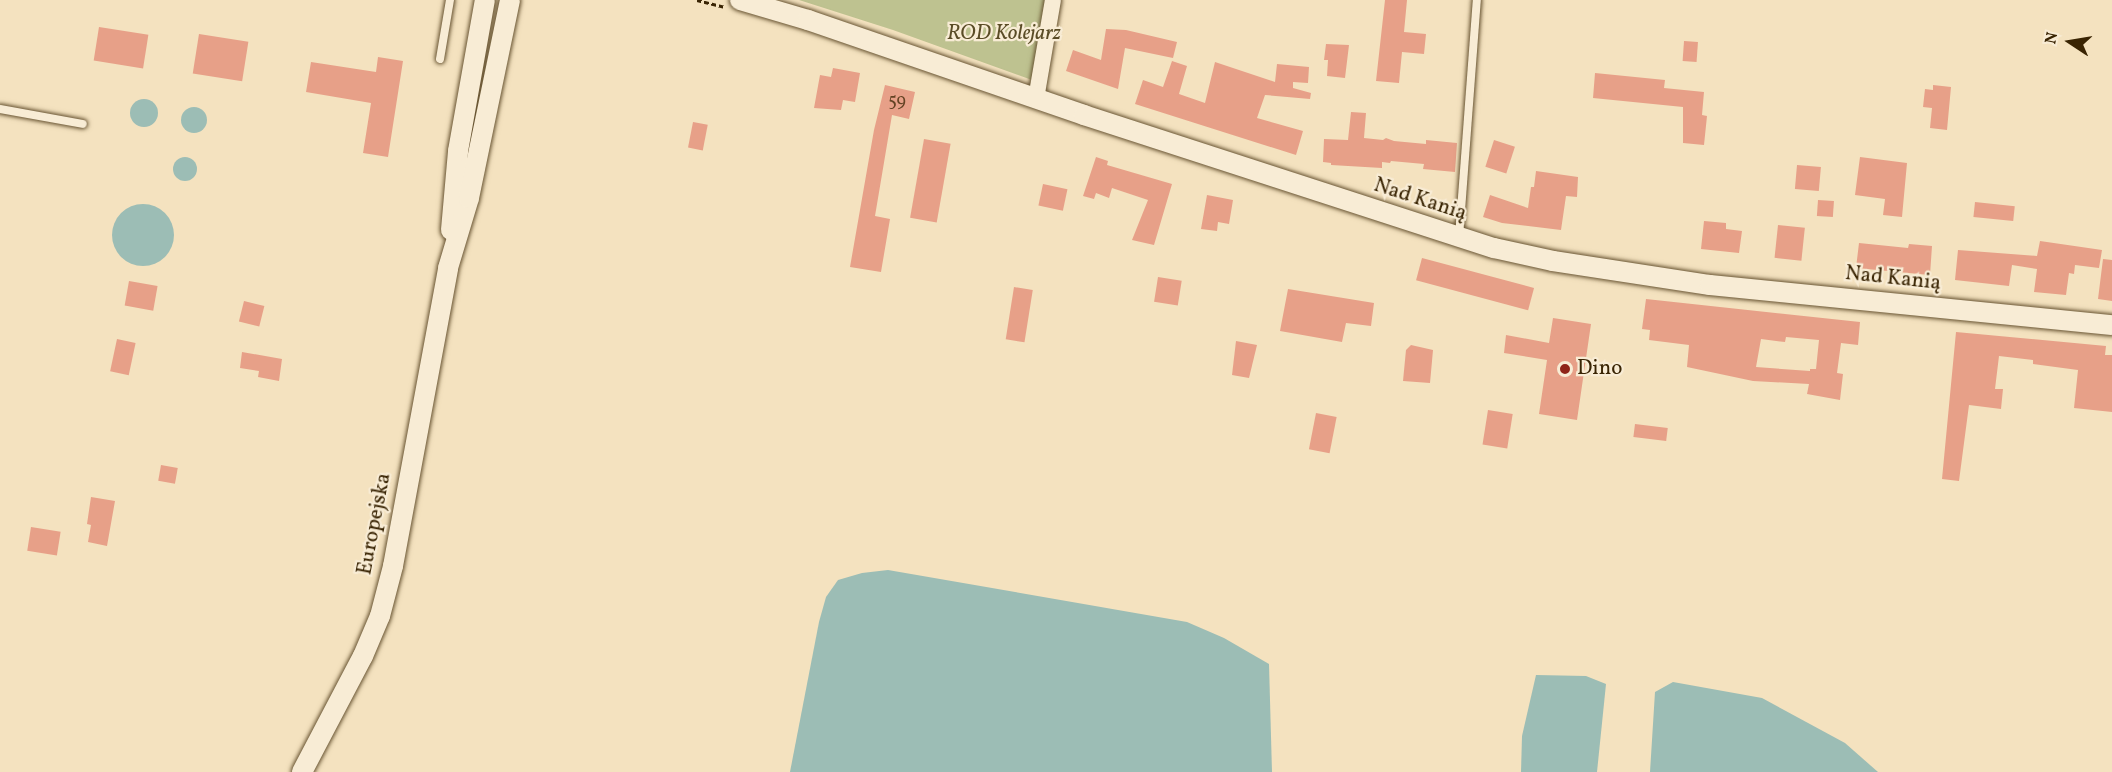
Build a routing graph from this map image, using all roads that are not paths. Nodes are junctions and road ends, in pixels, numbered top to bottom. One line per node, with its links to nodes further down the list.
1 (450, 0): 7 (lane)
2 (484, 0): 12 (street, Europejska)
3 (510, 0): 12 (street, Europejska)
4 (740, 0): 8 (street, Nad Kanią)
5 (1053, 0): 8 (street)
6 (1477, 0): 11 (lane)
7 (440, 59)
8 (1036, 99): 11 (street, Nad Kanią)
9 (0, 109): 10 (lane)
10 (83, 124)
11 (1459, 238): 13 (street, Nad Kanią)
12 (448, 268): 14 (street, Europejska)
13 (2112, 325)
14 (302, 772)

